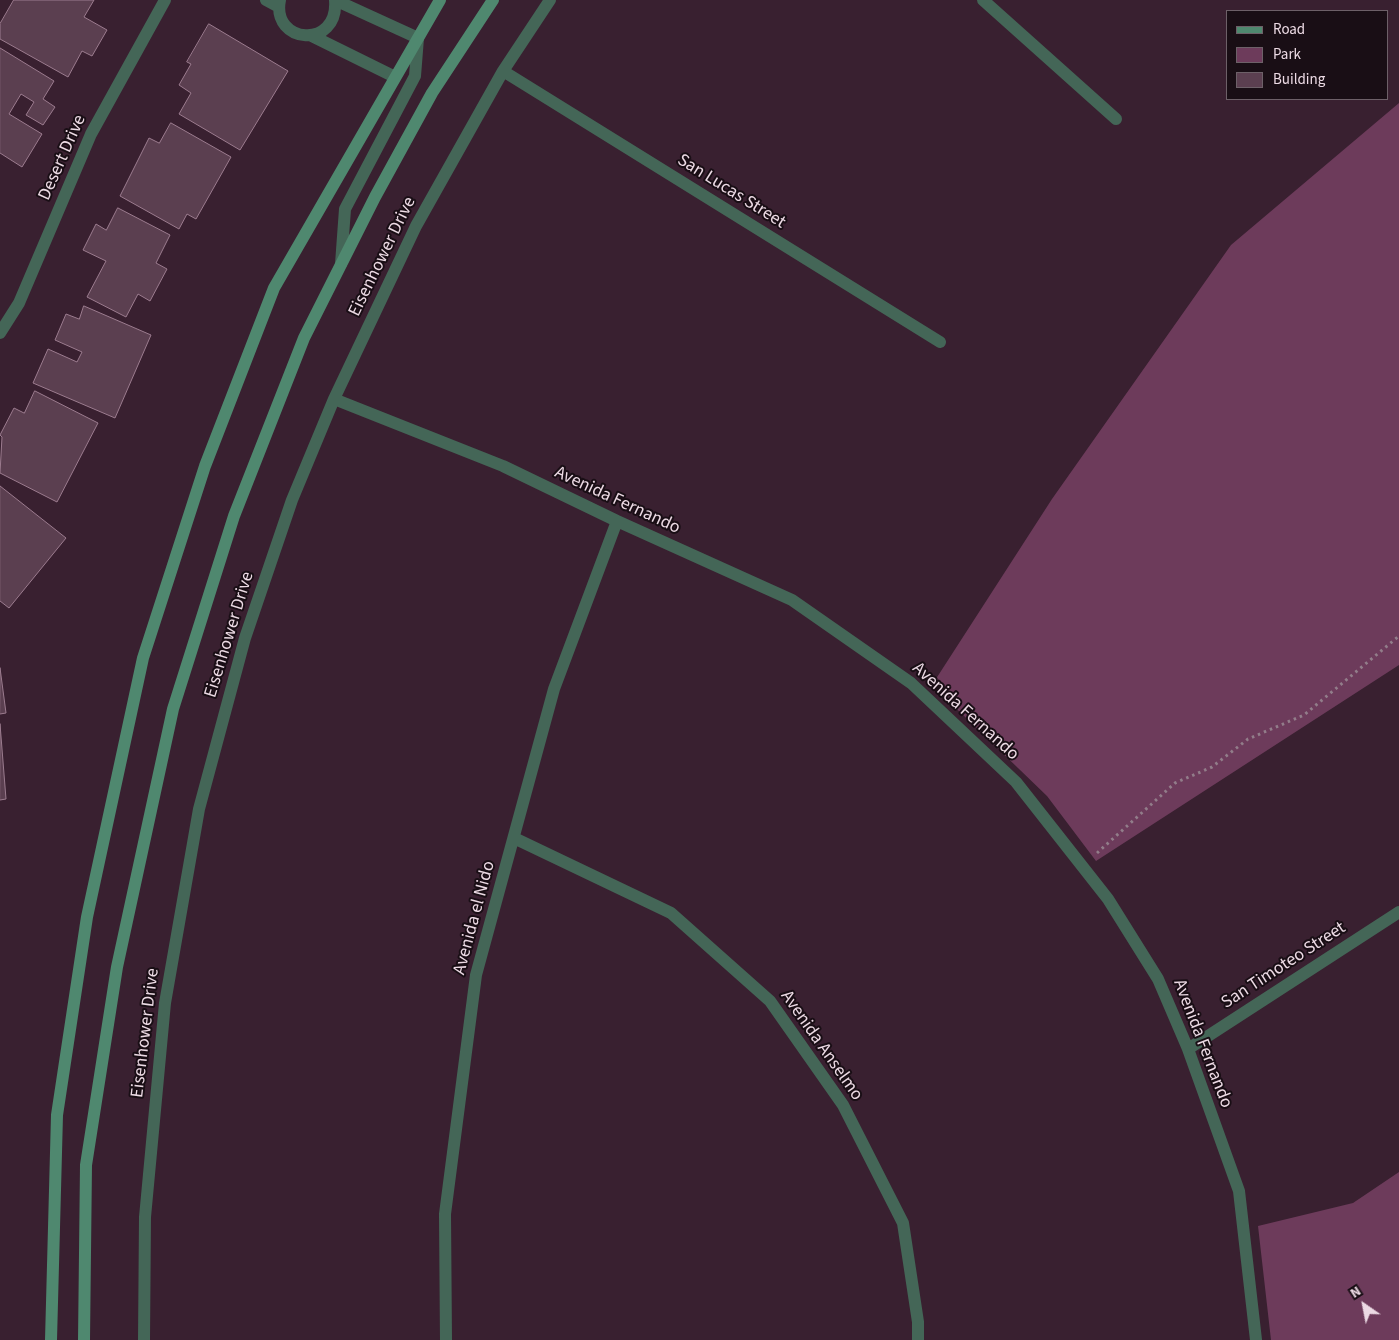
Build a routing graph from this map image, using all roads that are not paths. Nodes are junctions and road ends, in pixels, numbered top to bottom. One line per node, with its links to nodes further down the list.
1 (165, 0): 15 (street, Desert Drive)
2 (266, 0): 8 (street)
3 (335, 0): 9 (street); 10 (street)
4 (440, 0): 10 (main road)
5 (493, 0): 14 (main road, Eisenhower Drive)
6 (550, 0): 11 (street, Eisenhower Drive)
7 (983, 0): 13 (street)
8 (279, 4): 9 (street)
9 (312, 36): 12 (street)
10 (418, 38): 12 (main road); 14 (street)
11 (503, 71): 16 (street, San Lucas Street); 17 (street, Eisenhower Drive)
12 (395, 76): 22 (main road)
13 (1116, 119)
14 (341, 264): 23 (main road, Eisenhower Drive)
15 (0, 333)
16 (940, 342)
17 (334, 399): 18 (street, Avenida Fernando); 24 (street, Eisenhower Drive)
18 (617, 521): 19 (street, Avenida el Nido); 21 (street, Avenida Fernando)
19 (514, 838): 25 (street, Avenida el Nido); 26 (street, Avenida Anselmo)
20 (1399, 912): 21 (street, San Timoteo Street)
21 (1188, 1049): 27 (street, Avenida Fernando)
22 (51, 1340)
23 (84, 1340)
24 (144, 1340)
25 (446, 1340)
26 (918, 1340)
27 (1256, 1340)

